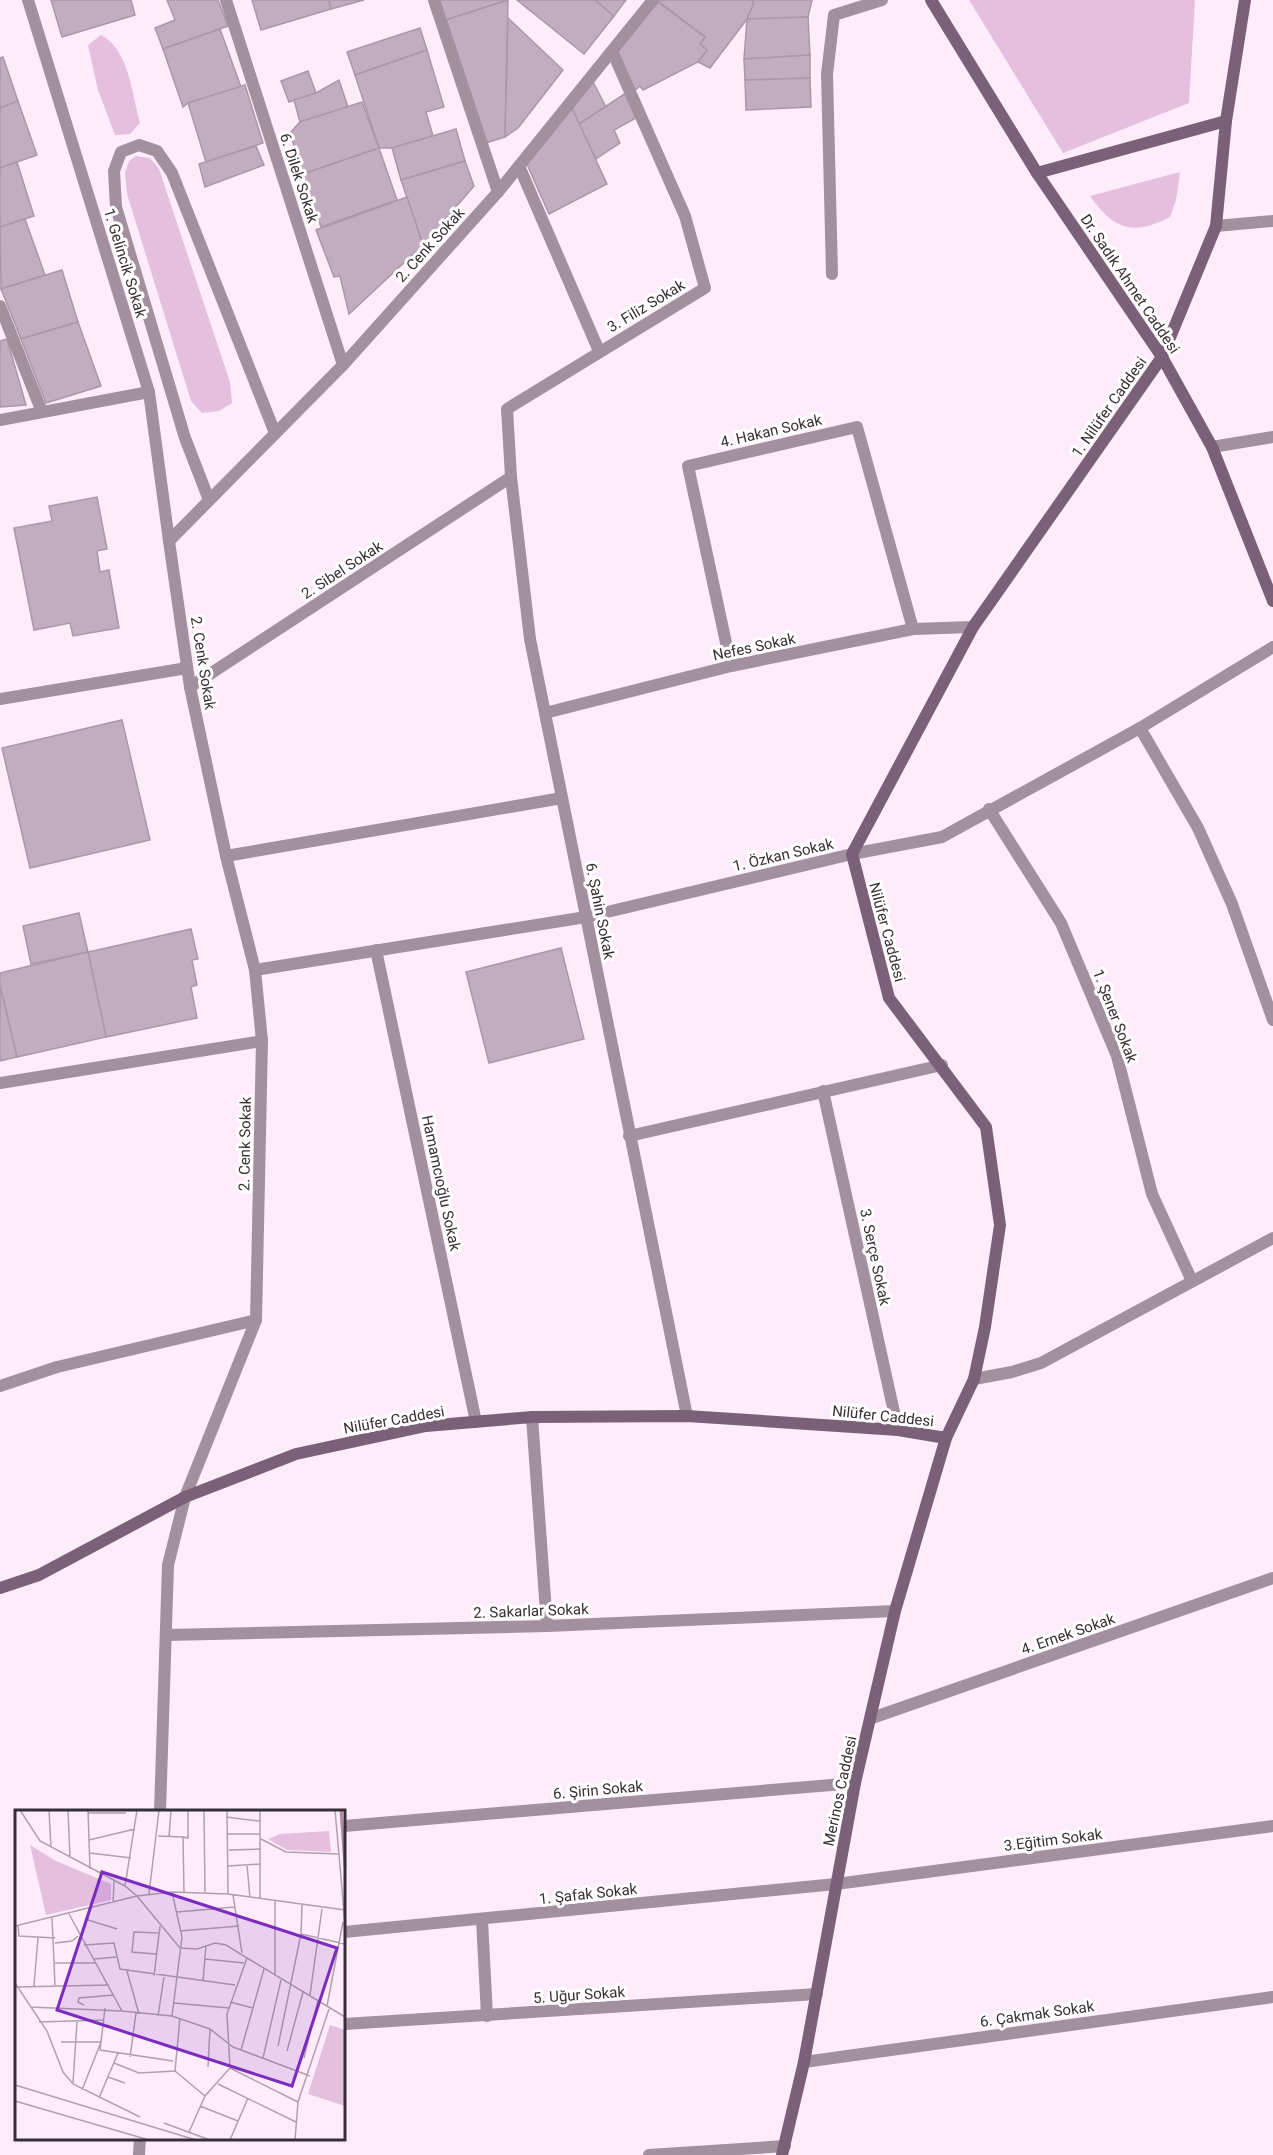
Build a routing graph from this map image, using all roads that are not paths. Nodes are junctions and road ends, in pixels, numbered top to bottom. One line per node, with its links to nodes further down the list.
1 (28, 0): 20 (street, 1. Gelincik Sokak)
2 (226, 0): 19 (street, 6. Dilek Sokak)
3 (434, 0): 12 (street)
4 (653, 0): 8 (street, 2. Cenk Sokak)
5 (882, 0): 15 (street)
6 (931, 0): 11 (main road, Dr. Sadık Ahmet Caddesi)
7 (1245, 0): 9 (main road, 1. Nilüfer Caddesi)
8 (612, 51): 10 (street, 2. Cenk Sokak); 17 (street, 3. Filiz Sokak)
9 (1226, 121): 11 (main road); 14 (main road, 1. Nilüfer Caddesi)
10 (519, 166): 12 (street, 2. Cenk Sokak); 17 (street)
11 (1037, 173): 18 (main road, Dr. Sadık Ahmet Caddesi)
12 (498, 192): 19 (street, 2. Cenk Sokak)
13 (1273, 221): 14 (street)
14 (1216, 226): 18 (main road, 1. Nilüfer Caddesi)
15 (832, 274)
16 (0, 306): 22 (street)
17 (599, 351): 21 (street, 3. Filiz Sokak)
18 (1162, 357): 26 (main road, Dr. Sadık Ahmet Caddesi); 31 (main road, 1. Nilüfer Caddesi)
19 (343, 364): 24 (street, 2. Cenk Sokak)
20 (148, 392): 22 (street); 29 (street, 1. Gelincik Sokak)
21 (507, 409): 27 (street, 6. Şahin Sokak)
22 (42, 412): 23 (street)
23 (0, 420)
24 (275, 433): 28 (street, 2. Cenk Sokak); 28 (street)
25 (1273, 438): 26 (street)
26 (1212, 447): 30 (main road, Dr. Sadık Ahmet Caddesi)
27 (512, 477): 36 (street, 2. Sibel Sokak); 38 (street, 6. Şahin Sokak)
28 (209, 500): 29 (street, 2. Cenk Sokak)
29 (169, 541): 35 (street, 2. Cenk Sokak)
30 (1273, 601)
31 (973, 627): 32 (street, Nefes Sokak); 42 (main road)
32 (913, 629): 34 (street, Nefes Sokak); 34 (street, 4. Hakan Sokak)
33 (1273, 647): 39 (street, 1. Özkan Sokak)
34 (731, 666): 38 (street, Nefes Sokak)
35 (187, 668): 36 (street, 2. Cenk Sokak); 37 (street)
36 (190, 687): 43 (street, 2. Cenk Sokak)
37 (0, 699)
38 (545, 713): 40 (street, 6. Şahin Sokak)
39 (1140, 728): 41 (street, 1. Özkan Sokak); 47 (street)
40 (562, 798): 43 (street); 44 (street, 6. Şahin Sokak)
41 (989, 809): 42 (street, 1. Özkan Sokak); 54 (street, 1. Şener Sokak)
42 (852, 854): 44 (street, 1. Özkan Sokak); 49 (main road, Nilüfer Caddesi)
43 (226, 856): 46 (street, 2. Cenk Sokak)
44 (585, 917): 45 (street, 1. Özkan Sokak); 52 (street, 6. Şahin Sokak)
45 (376, 951): 46 (street, 1. Özkan Sokak); 60 (street, Hamamcıoğlu Sokak)
46 (255, 970): 48 (street, 2. Cenk Sokak)
47 (1273, 1020)
48 (262, 1041): 50 (street); 55 (street, 2. Cenk Sokak)
49 (942, 1065): 51 (street); 56 (main road, Nilüfer Caddesi)
50 (0, 1083)
51 (823, 1090): 52 (street); 61 (street, 3. Serçe Sokak)
52 (629, 1136): 58 (street, 6. Şahin Sokak)
53 (1273, 1238): 54 (street)
54 (1192, 1281): 56 (street)
55 (256, 1320): 57 (street); 63 (street, 2. Cenk Sokak)
56 (974, 1379): 62 (main road, Nilüfer Caddesi)
57 (0, 1386)
58 (687, 1416): 59 (main road, Nilüfer Caddesi); 61 (main road, Nilüfer Caddesi)
59 (532, 1417): 60 (main road, Nilüfer Caddesi); 67 (street)
60 (476, 1422): 63 (main road, Nilüfer Caddesi)
61 (898, 1430): 62 (main road, Nilüfer Caddesi)
62 (946, 1438): 66 (main road, Merinos Caddesi)
63 (186, 1497): 65 (main road, Nilüfer Caddesi); 68 (street, 2. Cenk Sokak)
64 (1273, 1578): 69 (street, 4. Ernek Sokak)
65 (0, 1588)
66 (895, 1611): 67 (street, 2. Sakarlar Sokak); 69 (main road, Merinos Caddesi)
67 (548, 1626): 68 (street, 2. Sakarlar Sokak)
68 (167, 1635): 71 (street, 2. Cenk Sokak)
69 (872, 1718): 70 (main road, Merinos Caddesi)
70 (855, 1783): 72 (street, 6. Şirin Sokak); 74 (main road, Merinos Caddesi)
71 (160, 1810)
72 (345, 1826)
73 (1273, 1826): 74 (street, 3.Eğitim Sokak)
74 (836, 1884): 75 (street, 1. Şafak Sokak); 77 (main road, Merinos Caddesi)
75 (482, 1920): 76 (street, 1. Şafak Sokak); 79 (street)
76 (345, 1932)
77 (817, 1994): 79 (street, 5. Uğur Sokak); 81 (main road, Merinos Caddesi)
78 (1273, 1996): 81 (street, 6. Çakmak Sokak)
79 (487, 2016): 80 (street, 5. Uğur Sokak)
80 (345, 2024)
81 (804, 2062): 83 (main road, Merinos Caddesi)
82 (140, 2140): 84 (street)
83 (783, 2150): 85 (street)
84 (139, 2155)
85 (649, 2155)

